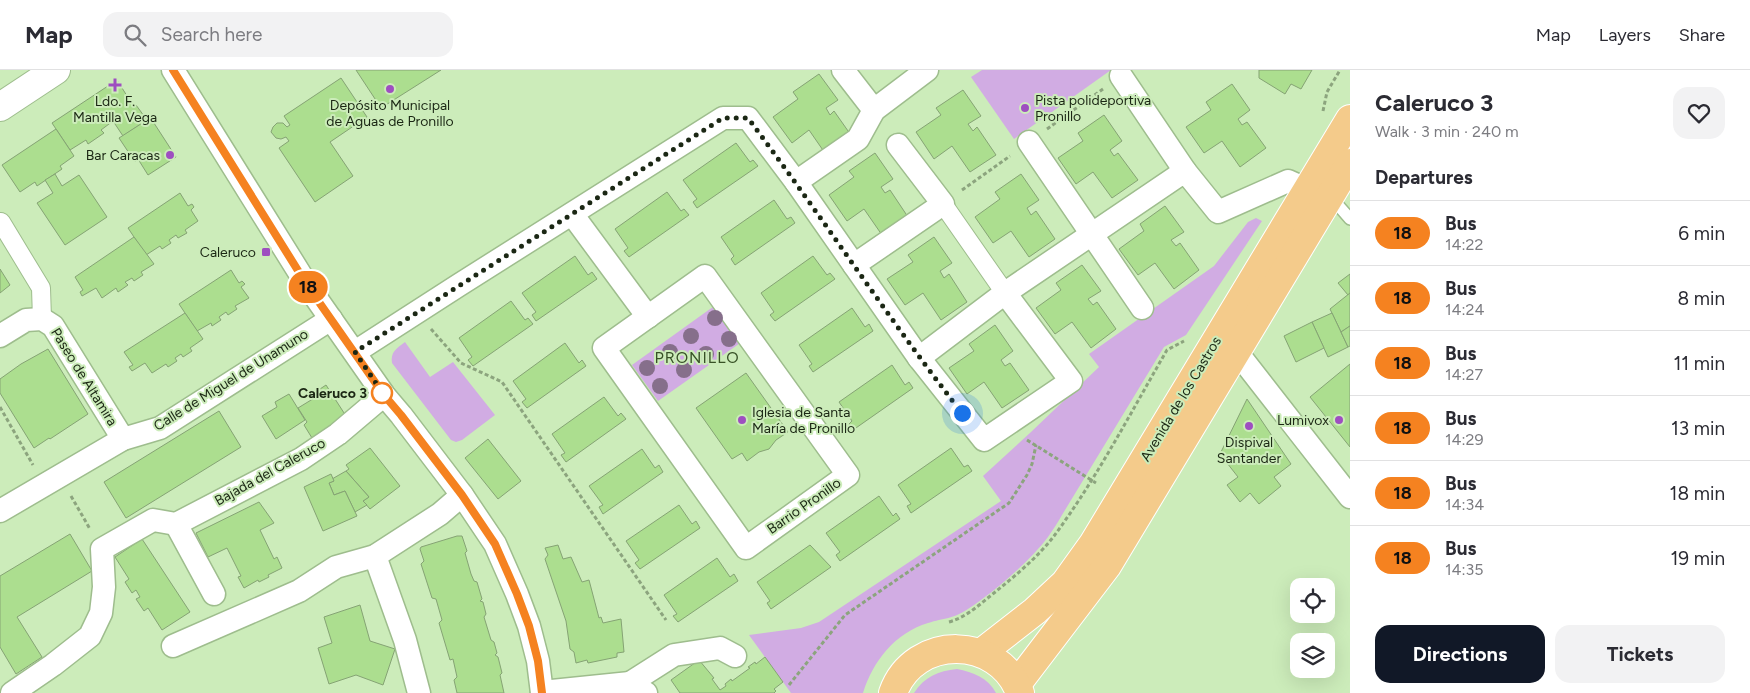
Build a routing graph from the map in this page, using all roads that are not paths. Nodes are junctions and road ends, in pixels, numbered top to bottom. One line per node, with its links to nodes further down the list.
1 (34, 70): 7 (main road)
2 (56, 70): 7 (main road)
3 (173, 70): 26 (street)
4 (843, 70): 8 (street)
5 (927, 70): 8 (street)
6 (1121, 76): 13 (street)
7 (0, 107)
8 (874, 110): 14 (street)
9 (1350, 120): 15 (main road, Avenida de los Castros)
10 (1029, 142): 20 (street)
11 (898, 145): 16 (street)
12 (1350, 163): 15 (main road, Avenida de los Castros)
13 (1185, 171): 15 (street); 20 (street)
14 (796, 182): 17 (street); 21 (street)
15 (1319, 193): 18 (lane); 28 (main road, Avenida de los Castros); 40 (main road, Avenida de los Castros)
16 (943, 204): 21 (street); 22 (street)
17 (572, 214): 24 (street); 29 (street)
18 (1350, 219)
19 (1, 222): 25 (street, Paseo de Altamira)
20 (1092, 234): 22 (street); 23 (street)
21 (854, 265): 30 (street)
22 (1005, 292): 30 (street); 30 (street)
23 (1142, 308)
24 (648, 317): 24 (street, Barrio Pronillo)
25 (42, 319): 27 (street, Paseo de Altamira); 32 (street, Paseo de Altamira)
26 (331, 319): 29 (street); 32 (street, Calle de Miguel de Unamuno)
27 (0, 336)
28 (1236, 351): 34 (street, Avenida de los Castros); 43 (main road, Avenida de los Castros)
29 (355, 352): 31 (street)
30 (919, 358)
31 (384, 395): 33 (street); 36 (street, Bajada del Caleruco)
32 (123, 439): 35 (street, Calle de Miguel de Unamuno)
33 (462, 495): 37 (street); 44 (street)
34 (1350, 497)
35 (0, 511)
36 (176, 524): 38 (street); 45 (street)
37 (375, 556): 39 (street); 46 (street)
38 (214, 594)
39 (173, 646)
40 (981, 652): 43 (main road); 47 (main road)
41 (735, 656): 42 (street)
42 (638, 688): 44 (street)
43 (1019, 688)
44 (542, 692)
45 (12, 693)
46 (419, 693)
47 (893, 693)

